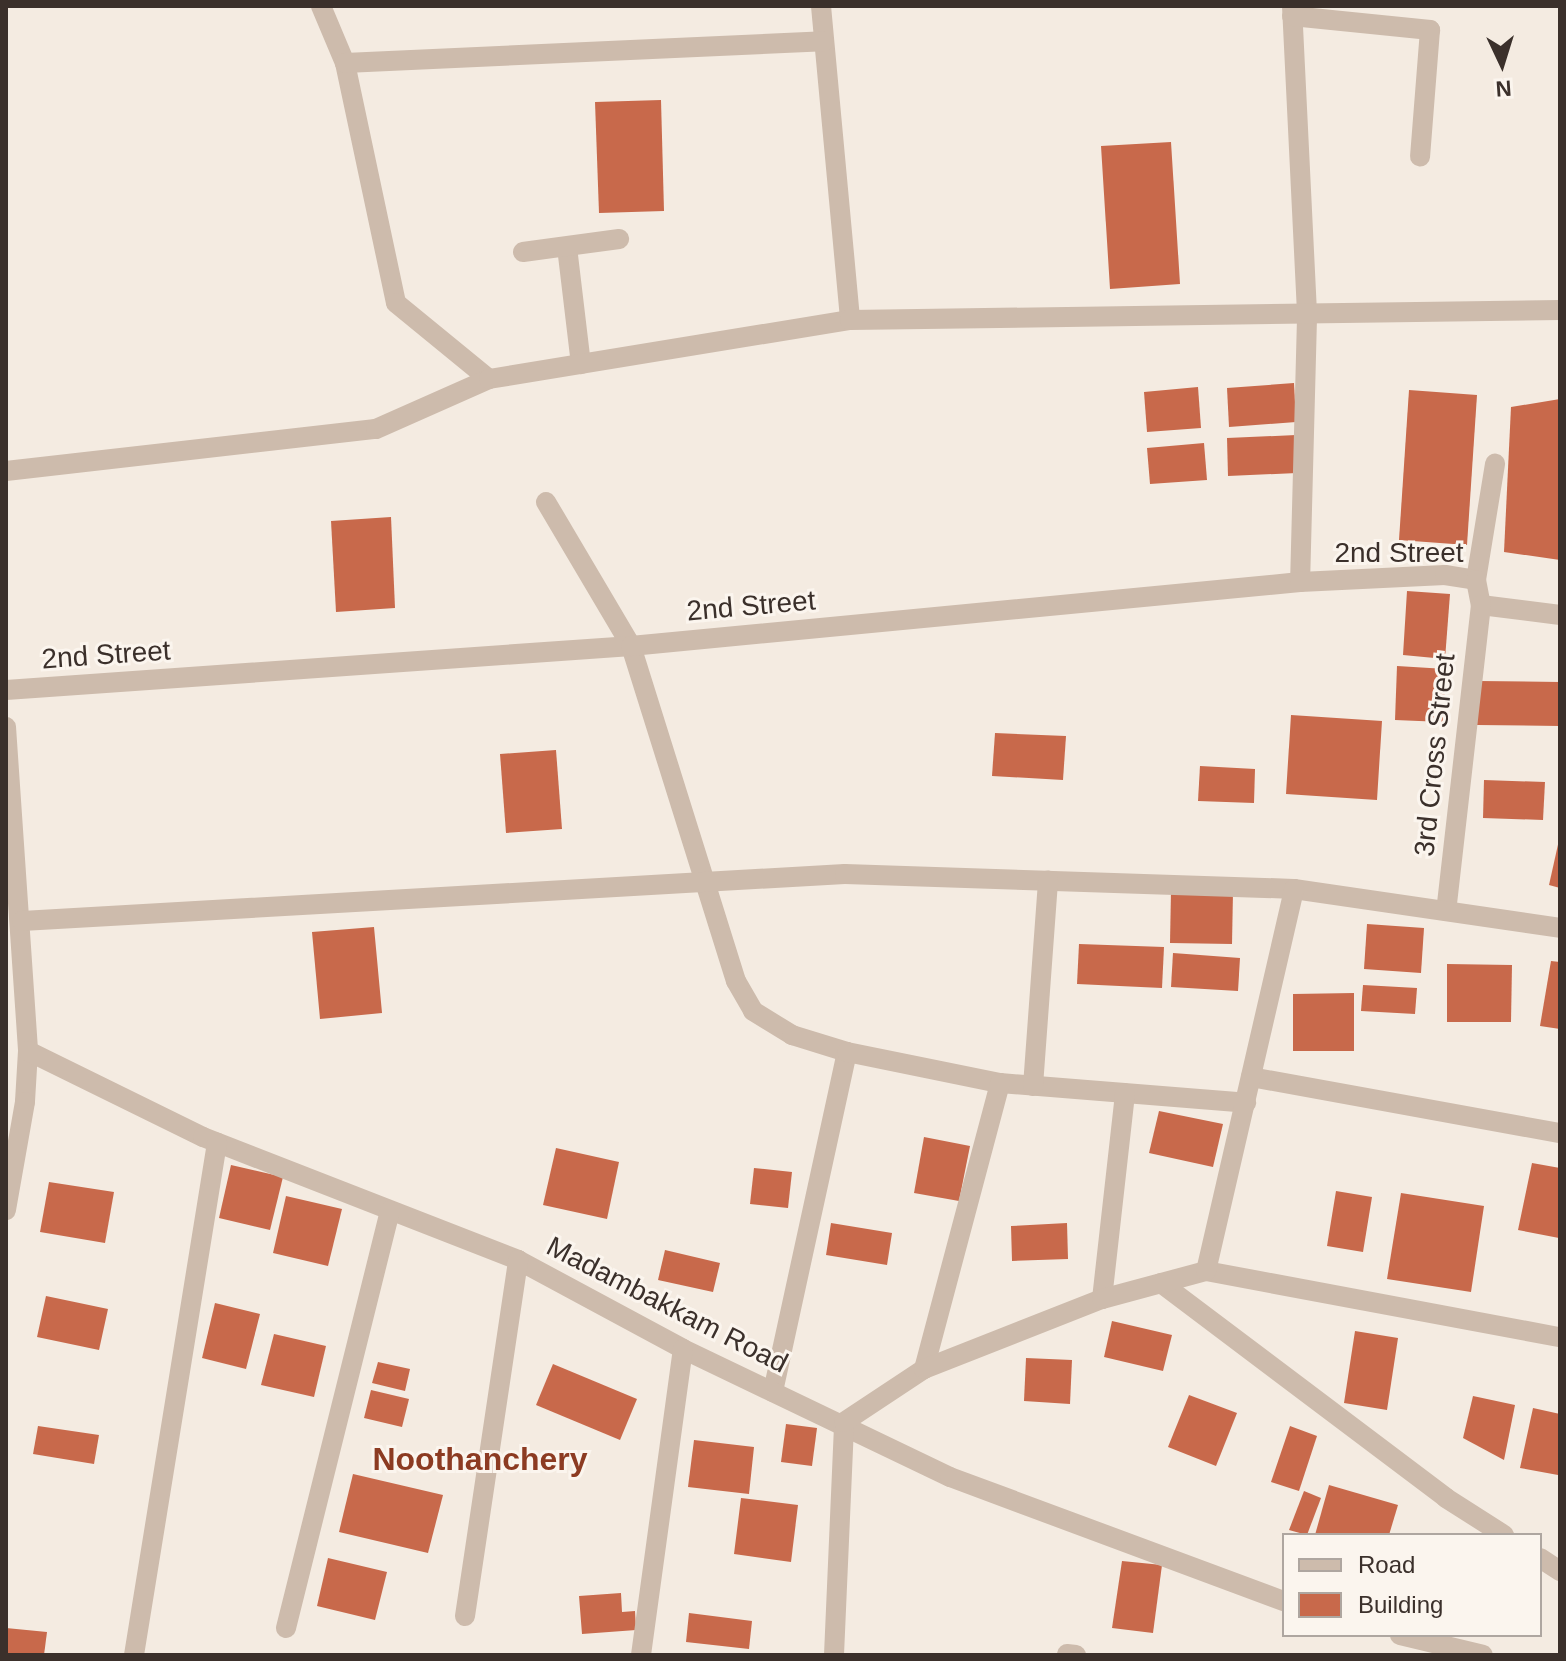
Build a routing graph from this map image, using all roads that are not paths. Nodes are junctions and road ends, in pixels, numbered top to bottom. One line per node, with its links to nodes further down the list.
1 (321, 6): 5 (street)
2 (821, 6): 4 (street)
3 (1292, 11): 6 (street); 11 (street)
4 (823, 41): 5 (street); 12 (street)
5 (345, 63): 14 (street)
6 (1420, 157)
7 (619, 239): 8 (street)
8 (567, 247): 9 (street); 13 (street)
9 (523, 252)
10 (1560, 310): 11 (street)
11 (1307, 318): 12 (street); 19 (street)
12 (850, 320): 13 (street)
13 (581, 364): 14 (street)
14 (489, 379): 16 (street)
15 (1495, 464): 18 (street)
16 (6, 471)
17 (546, 502): 22 (street)
18 (1476, 580): 19 (street, 2nd Street); 20 (street, 2nd Street)
19 (1300, 582): 22 (street, 2nd Street)
20 (1481, 605): 21 (street); 28 (street, 3rd Cross Street)
21 (1560, 615)
22 (631, 646): 23 (street, 2nd Street); 25 (street)
23 (6, 690)
24 (6, 727): 29 (street)
25 (704, 879): 26 (street); 29 (street); 32 (street)
26 (1048, 881): 27 (street); 35 (street)
27 (1294, 889): 28 (street); 33 (street)
28 (1446, 911): 30 (street)
29 (22, 921): 31 (street)
30 (1560, 928)
31 (28, 1051): 37 (street); 40 (street, Madambakkam Road)
32 (847, 1052): 34 (street); 50 (street)
33 (1251, 1077): 38 (street); 39 (street)
34 (1000, 1083): 35 (street); 49 (street)
35 (1033, 1086): 36 (street)
36 (1125, 1093): 38 (street); 46 (street)
37 (16, 1101): 41 (street)
38 (1246, 1103): 44 (street)
39 (1560, 1133)
40 (217, 1143): 42 (street, Madambakkam Road); 60 (street)
41 (6, 1210)
42 (390, 1211): 43 (street, Madambakkam Road); 57 (street)
43 (518, 1260): 48 (street, Madambakkam Road); 56 (street)
44 (1206, 1271): 45 (street); 47 (street)
45 (1161, 1283): 46 (street); 52 (street)
46 (1102, 1299): 49 (street)
47 (1560, 1337)
48 (683, 1349): 50 (street, Madambakkam Road); 61 (street)
49 (924, 1369): 51 (street)
50 (773, 1392): 51 (street, Madambakkam Road)
51 (844, 1422): 55 (street, Madambakkam Road); 62 (street)
52 (1501, 1533)
53 (1542, 1559): 54 (street)
54 (1560, 1571)
55 (1282, 1600)
56 (465, 1616)
57 (286, 1628)
58 (1404, 1637): 59 (street)
59 (1428, 1649): 63 (street)
60 (134, 1655)
61 (641, 1655)
62 (834, 1655)
63 (1483, 1655)

